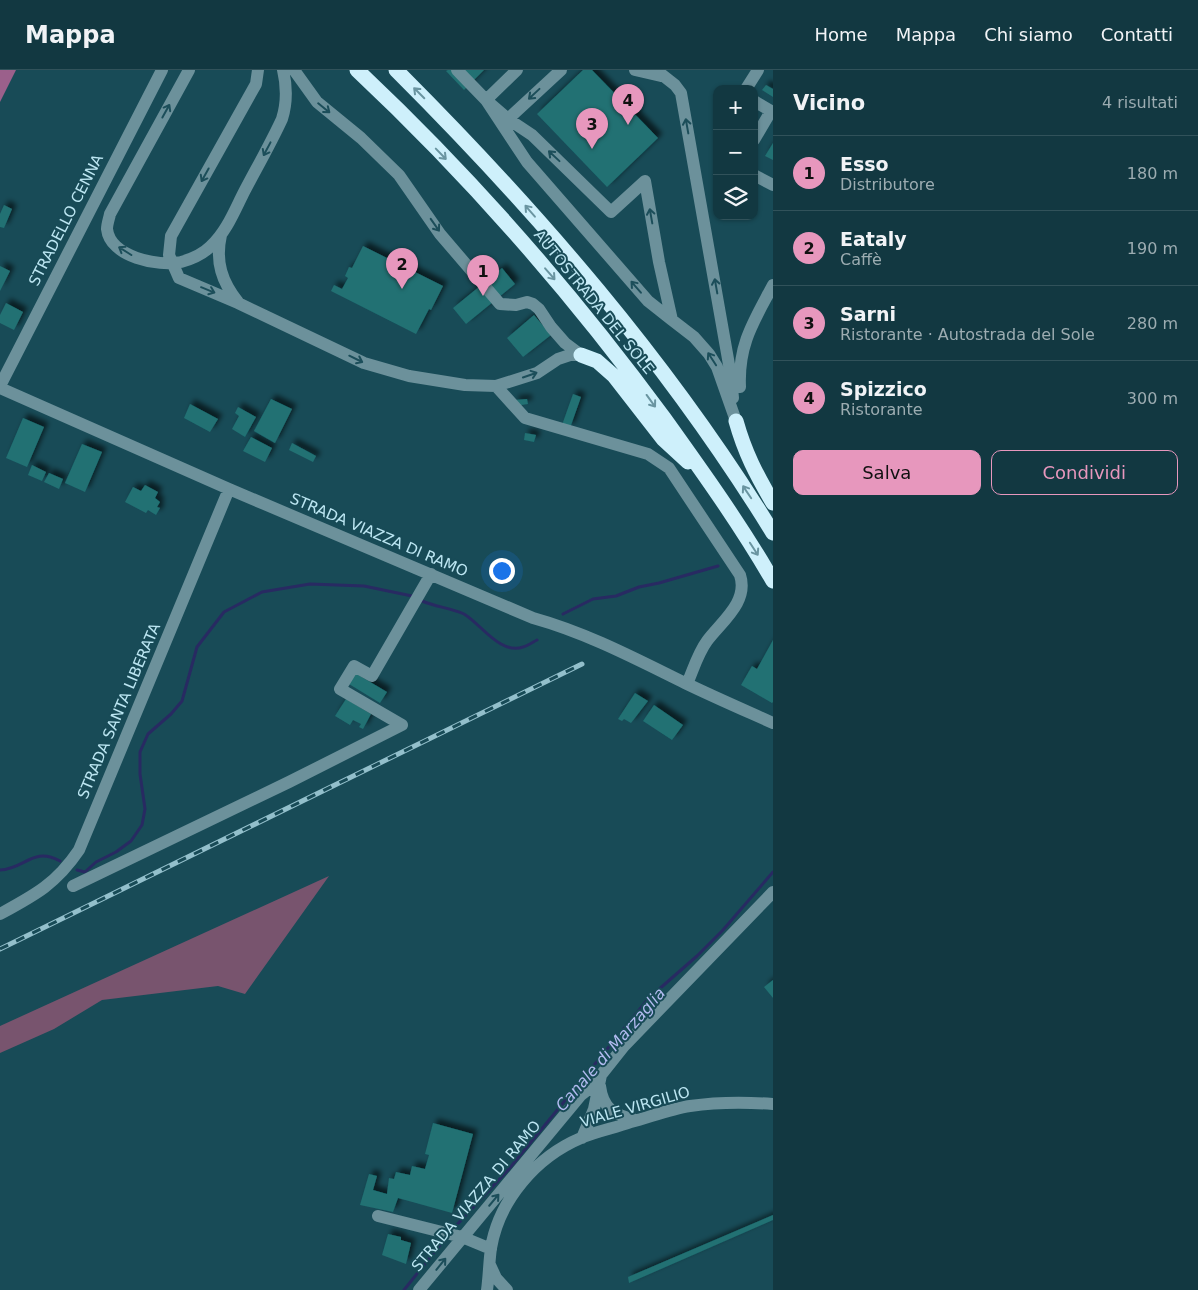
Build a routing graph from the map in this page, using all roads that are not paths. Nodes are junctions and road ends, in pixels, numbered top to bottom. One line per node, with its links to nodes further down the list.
1 (162, 70): 28 (street, STRADELLO CENNA)
2 (189, 70): 22 (street, one-way to 2)
3 (258, 70): 22 (street, one-way to 22)
4 (282, 70): 21 (street, one-way to 21)
5 (294, 70): 26 (street, one-way to 26)
6 (357, 70): 31 (highway, AUTOSTRADA DEL SOLE, one-way to 31)
7 (396, 70): 34 (highway, AUTOSTRADA DEL SOLE, one-way to 7)
8 (458, 70): 15 (street)
9 (517, 70): 15 (street)
10 (561, 70): 17 (street, one-way to 17)
11 (635, 70): 13 (street)
12 (758, 70): 14 (street)
13 (659, 73): 30 (street, one-way to 13)
14 (749, 85)
15 (486, 100): 17 (street); 25 (street, one-way to 15)
16 (758, 103): 18 (street)
17 (508, 119): 25 (street, one-way to 17)
18 (758, 133)
19 (757, 175): 20 (street)
20 (773, 185)
21 (222, 236): 22 (street); 24 (street)
22 (172, 263): 24 (street, one-way to 24)
23 (773, 285): 29 (street)
24 (238, 303): 27 (street, one-way to 27)
25 (672, 320): 30 (street, one-way to 25)
26 (581, 355): 27 (street, one-way to 26); 31 (highway)
27 (496, 386): 37 (street)
28 (0, 387): 32 (street, STRADA VIAZZA DI RAMO)
29 (740, 387)
30 (736, 421): 33 (highway)
31 (708, 479): 36 (highway, AUTOSTRADA DEL SOLE, one-way to 36)
32 (229, 489): 35 (street, STRADA VIAZZA DI RAMO); 41 (street, STRADA SANTA LIBERATA)
33 (773, 503)
34 (773, 533)
35 (431, 574): 37 (street, STRADA VIAZZA DI RAMO); 39 (street)
36 (773, 581)
37 (687, 684): 38 (street, STRADA VIAZZA DI RAMO)
38 (773, 723)
39 (73, 886)
40 (773, 892): 42 (street, STRADA VIAZZA DI RAMO)
41 (0, 914)
42 (599, 1081): 44 (street); 45 (street, STRADA VIAZZA DI RAMO); 47 (street, STRADA VIAZZA DI RAMO, one-way to 42)
43 (773, 1104): 44 (street, VIALE VIRGILIO)
44 (638, 1120): 45 (street, VIALE VIRGILIO)
45 (582, 1138): 48 (street, VIALE VIRGILIO)
46 (378, 1216): 47 (street)
47 (462, 1237): 48 (street); 50 (street, STRADA VIAZZA DI RAMO, one-way to 47)
48 (491, 1249): 49 (street, VIALE VIRGILIO)
49 (490, 1265): 51 (street, VIALE VIRGILIO); 52 (street)
50 (419, 1290)
51 (487, 1290)
52 (507, 1290)

